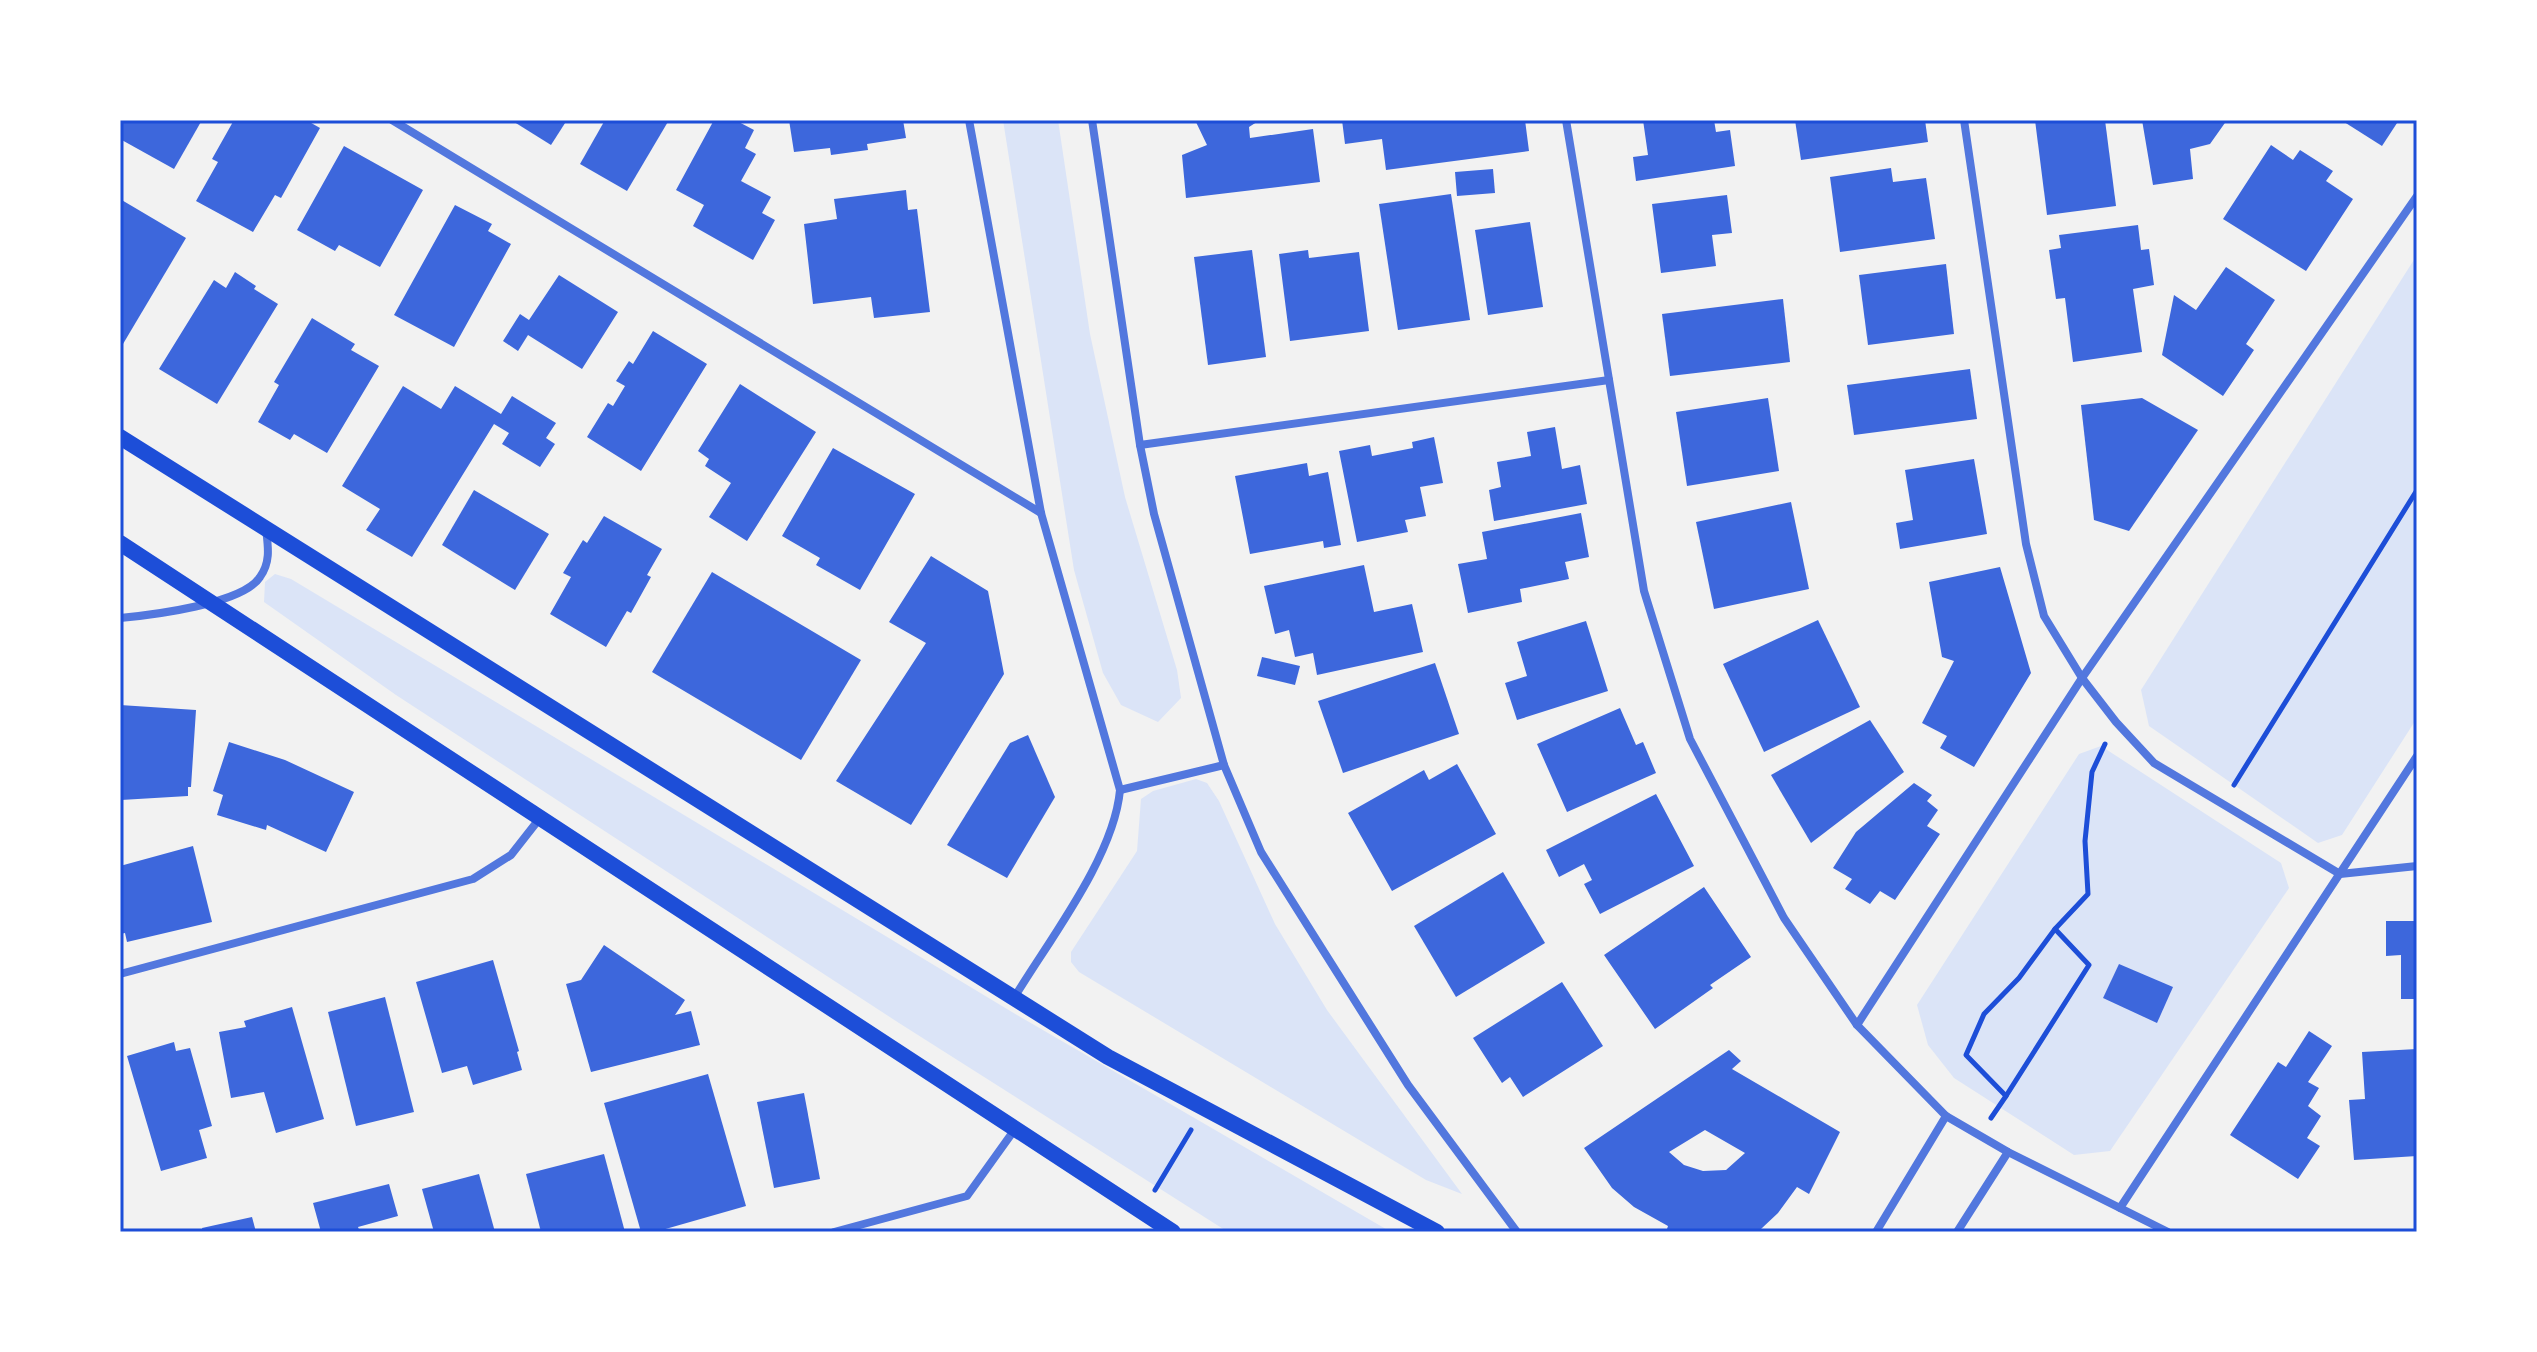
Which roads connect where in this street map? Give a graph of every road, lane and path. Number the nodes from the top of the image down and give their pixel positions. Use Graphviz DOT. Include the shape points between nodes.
graph roads {
  1 [pos="392,120"];
  2 [pos="969,120"];
  3 [pos="1092,120"];
  4 [pos="1566,120"];
  5 [pos="1964,120"];
  6 [pos="2417,196"];
  7 [pos="1609,380"];
  8 [pos="120,437"];
  9 [pos="1140,445"];
  10 [pos="2417,490"];
  11 [pos="1041,513"];
  12 [pos="266,527"];
  13 [pos="120,543"];
  14 [pos="211,603"];
  15 [pos="120,618"];
  16 [pos="2082,678"];
  17 [pos="2116,722"];
  18 [pos="2417,756"];
  19 [pos="1224,765"];
  20 [pos="1120,790"];
  21 [pos="2222,804"];
  22 [pos="540,818"];
  23 [pos="2417,866"];
  24 [pos="2340,874"];
  25 [pos="2055,929"];
  26 [pos="120,974"];
  27 [pos="1014,998"];
  28 [pos="1857,1025"];
  29 [pos="2006,1096"];
  30 [pos="1204,1108"];
  31 [pos="1946,1116"];
  32 [pos="1015,1129"];
  33 [pos="1980,1134"];
  34 [pos="2008,1152"];
  35 [pos="2120,1208"];
  36 [pos="1142,1212"];
  37 [pos="834,1232"];
  38 [pos="1173,1232"];
  39 [pos="1437,1232"];
  40 [pos="1517,1232"];
  41 [pos="1876,1232"];
  42 [pos="1957,1232"];
  43 [pos="2168,1232"];
  1 -- 11 [label="street"];
  2 -- 11 [label="street"];
  3 -- 9 [label="street"];
  4 -- 7 [label="street"];
  5 -- 16 [label="street" via="2026,544 2044,616"];
  6 -- 16 [label="street"];
  7 -- 9 [label="street"];
  7 -- 28 [label="street" via="1644,591 1690,739 1784,918"];
  8 -- 12 [label="main road"];
  9 -- 19 [label="street"];
  10 -- 21 [label="path"];
  11 -- 20 [label="street"];
  12 -- 14 [label="street" via="269,554 260,578 240,595"];
  12 -- 27 [label="main road"];
  13 -- 14 [label="main road"];
  14 -- 15 [label="street"];
  14 -- 22 [label="main road"];
  16 -- 17 [label="street"];
  16 -- 28 [label="street"];
  17 -- 21 [label="street" via="2154,763"];
  17 -- 25 [label="path" via="2092,772 2085,841 2088,894"];
  18 -- 24 [label="street"];
  19 -- 20 [label="street"];
  19 -- 40 [label="street" via="1261,852 1408,1085"];
  20 -- 27 [label="street" via="1100,858"];
  21 -- 24 [label="street"];
  22 -- 26 [label="street" via="511,855 473,879"];
  22 -- 32 [label="main road"];
  23 -- 24 [label="street"];
  24 -- 35 [label="street"];
  25 -- 29 [label="path" via="2089,965"];
  25 -- 29 [label="path" via="1984,1014 1966,1055"];
  27 -- 30 [label="main road"];
  28 -- 31 [label="street"];
  29 -- 33 [label="path"];
  30 -- 36 [label="path"];
  30 -- 39 [label="main road"];
  31 -- 33 [label="street"];
  31 -- 41 [label="street"];
  32 -- 36 [label="main road"];
  32 -- 37 [label="street" via="967,1196"];
  33 -- 34 [label="street"];
  34 -- 35 [label="street"];
  34 -- 42 [label="street"];
  35 -- 43 [label="street"];
  36 -- 38 [label="main road"];
}
